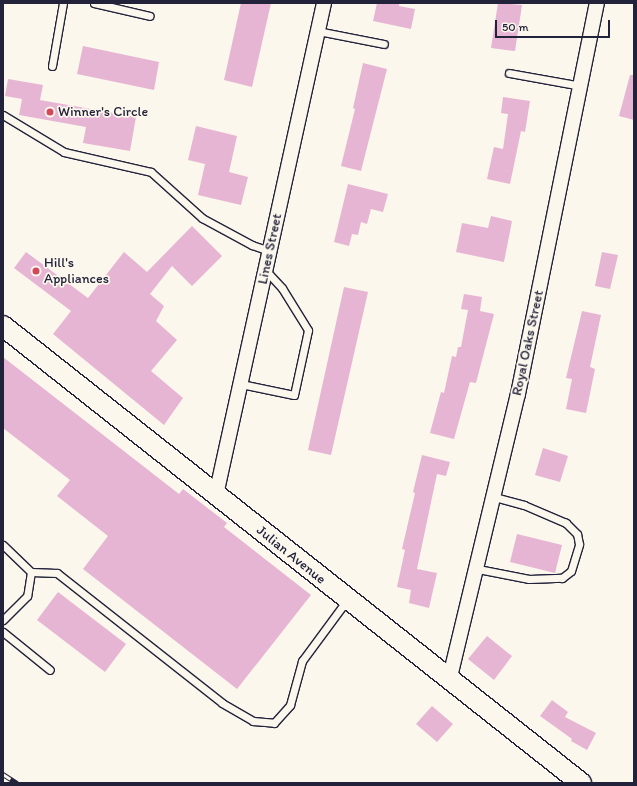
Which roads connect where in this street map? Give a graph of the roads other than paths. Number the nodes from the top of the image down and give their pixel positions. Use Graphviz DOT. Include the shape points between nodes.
graph roads {
  1 [pos="63,3"];
  2 [pos="94,3"];
  3 [pos="324,3"];
  4 [pos="597,3"];
  5 [pos="150,16"];
  6 [pos="318,31"];
  7 [pos="384,44"];
  8 [pos="52,66"];
  9 [pos="509,73"];
  10 [pos="581,86"];
  11 [pos="3,115"];
  12 [pos="270,251"];
  13 [pos="265,270"];
  14 [pos="3,326"];
  15 [pos="241,384"];
  16 [pos="216,495"];
  17 [pos="494,497"];
  18 [pos="3,545"];
  19 [pos="478,569"];
  20 [pos="31,572"];
  21 [pos="347,600"];
  22 [pos="3,620"];
  23 [pos="3,632"];
  24 [pos="50,670"];
  25 [pos="449,681"];
  26 [pos="581,783"];
  1 -- 8 [label="lane"];
  2 -- 5 [label="lane"];
  3 -- 6 [label="street, Lines Street"];
  4 -- 10 [label="street, Royal Oaks Street"];
  6 -- 7 [label="lane"];
  6 -- 12 [label="street, Lines Street"];
  9 -- 10 [label="lane"];
  10 -- 17 [label="street, Royal Oaks Street"];
  11 -- 12 [label="lane" via="64,152 151,172 202,218 252,245"];
  12 -- 13 [label="street, Lines Street"];
  13 -- 15 [label="street, Lines Street"];
  13 -- 15 [label="lane" via="282,288 308,330 294,395"];
  14 -- 16 [label="street, Julian Avenue"];
  15 -- 16 [label="street, Lines Street"];
  16 -- 21 [label="street, Julian Avenue"];
  17 -- 19 [label="street, Royal Oaks Street"];
  17 -- 19 [label="lane" via="524,505 566,523 577,534 579,544 571,571 562,578 529,579"];
  18 -- 20 [label="lane"];
  19 -- 25 [label="street, Royal Oaks Street"];
  20 -- 21 [label="lane" via="57,573 222,703 253,721 274,723 290,705 302,661"];
  20 -- 22 [label="lane" via="27,596"];
  21 -- 25 [label="street, Julian Avenue"];
  23 -- 24 [label="lane"];
  25 -- 26 [label="street, Julian Avenue"];
}
